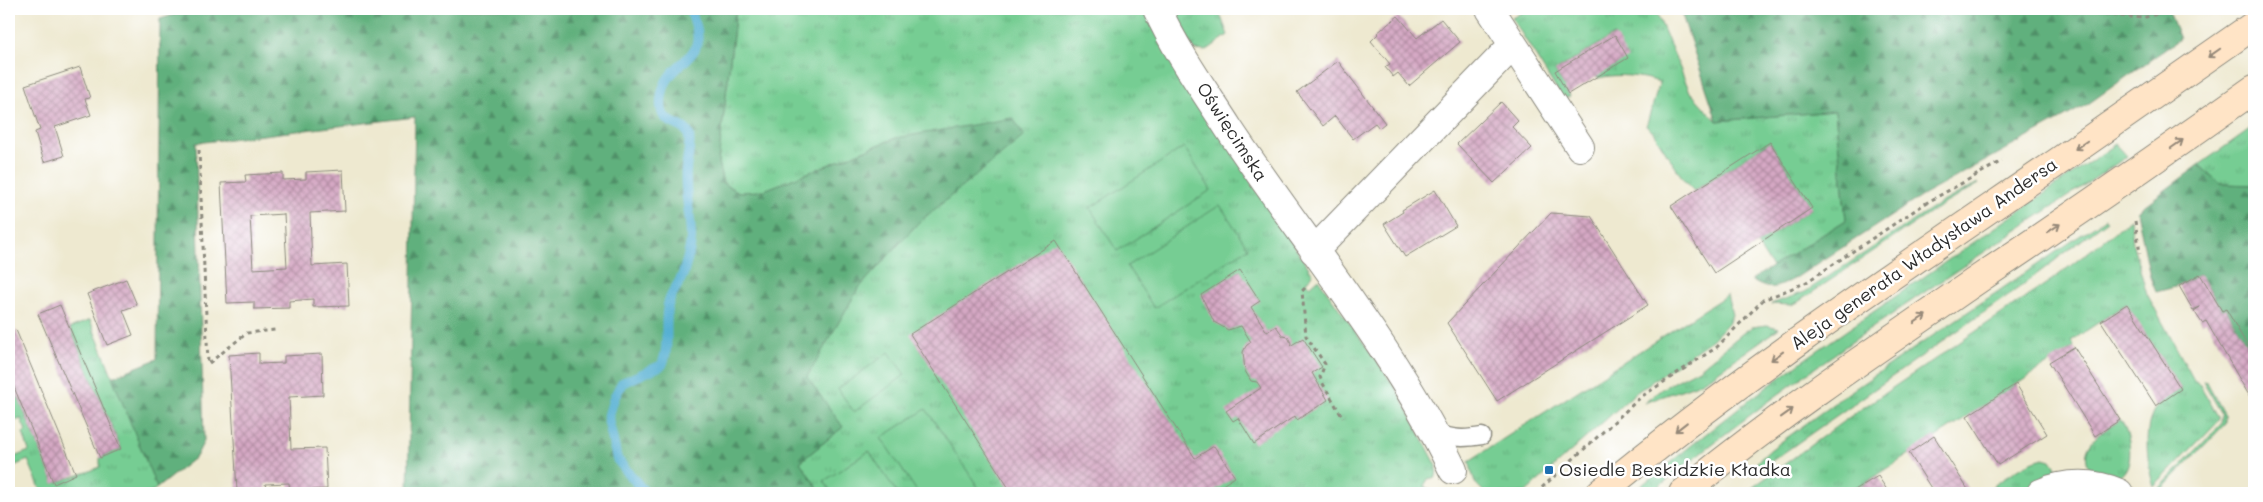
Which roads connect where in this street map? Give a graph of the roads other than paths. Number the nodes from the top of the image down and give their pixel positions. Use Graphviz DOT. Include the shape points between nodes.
graph roads {
  1 [pos="1157,9"];
  2 [pos="1490,9"];
  3 [pos="2254,25"];
  4 [pos="1513,45"];
  5 [pos="2254,89"];
  6 [pos="1580,147"];
  7 [pos="1320,259"];
  8 [pos="1435,432"];
  9 [pos="1482,436"];
  10 [pos="1452,470"];
  11 [pos="1600,493"];
  12 [pos="1682,493"];
  13 [pos="2041,493"];
  14 [pos="2119,493"];
  1 -- 7 [label="street, Oświęcimska" via="1185,61"];
  2 -- 4 [label="street"];
  3 -- 11 [label="main road, Aleja generała Władysława Andersa, one-way" via="1902,266 1720,397"];
  4 -- 6 [label="street"];
  4 -- 7 [label="street"];
  12 -- 5 [label="main road, one-way" via="1852,365 2138,172"];
  7 -- 8 [label="street, Oświęcimska"];
  8 -- 9 [label="lane" via="1449,438"];
  8 -- 10 [label="street, Oświęcimska"];
  13 -- 14 [label="street" via="2093,485"];
}
